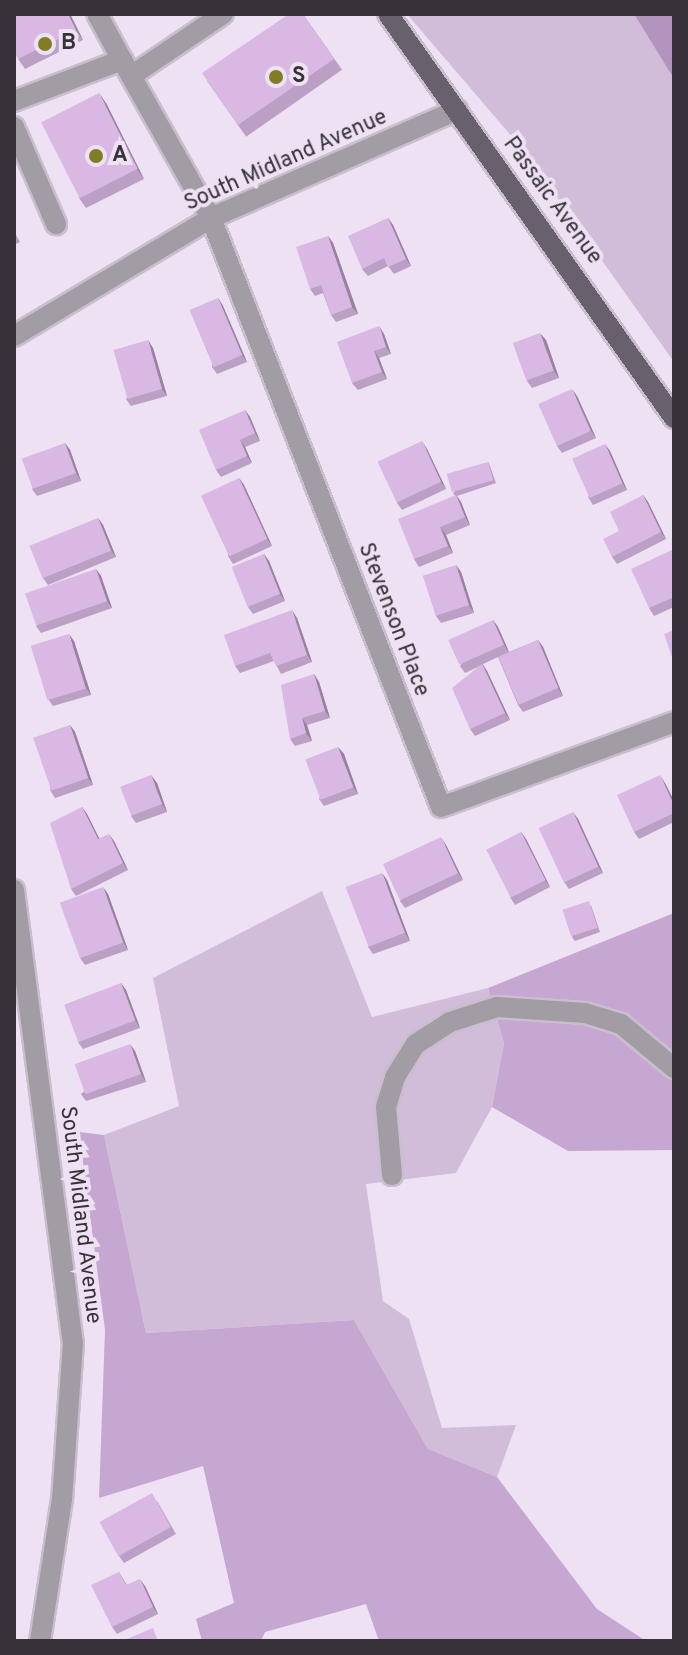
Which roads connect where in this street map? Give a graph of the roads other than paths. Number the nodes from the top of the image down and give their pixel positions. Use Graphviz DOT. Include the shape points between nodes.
graph roads {
  1 [pos="97,14"];
  2 [pos="223,14"];
  3 [pos="388,14"];
  4 [pos="127,68"];
  5 [pos="14,101"];
  6 [pos="457,110"];
  7 [pos="14,127"];
  8 [pos="211,218"];
  9 [pos="56,224"];
  10 [pos="14,336"];
  11 [pos="674,418"];
  12 [pos="674,722"];
  13 [pos="14,890"];
  14 [pos="674,1068"];
  15 [pos="392,1175"];
  16 [pos="40,1641"];
  1 -- 4 [label="street"];
  2 -- 4 [label="street"];
  3 -- 6 [label="main road, Passaic Avenue"];
  4 -- 5 [label="street"];
  4 -- 8 [label="street"];
  6 -- 8 [label="street, South Midland Avenue"];
  6 -- 11 [label="main road, Passaic Avenue"];
  7 -- 9 [label="street"];
  8 -- 10 [label="street, South Midland Avenue"];
  8 -- 12 [label="street, Stevenson Place" via="441,807"];
  13 -- 16 [label="street, South Midland Avenue" via="73,1343 62,1499"];
  14 -- 15 [label="street" via="621,1024 585,1013 497,1007 450,1022 416,1044 395,1077 386,1107"];
}
